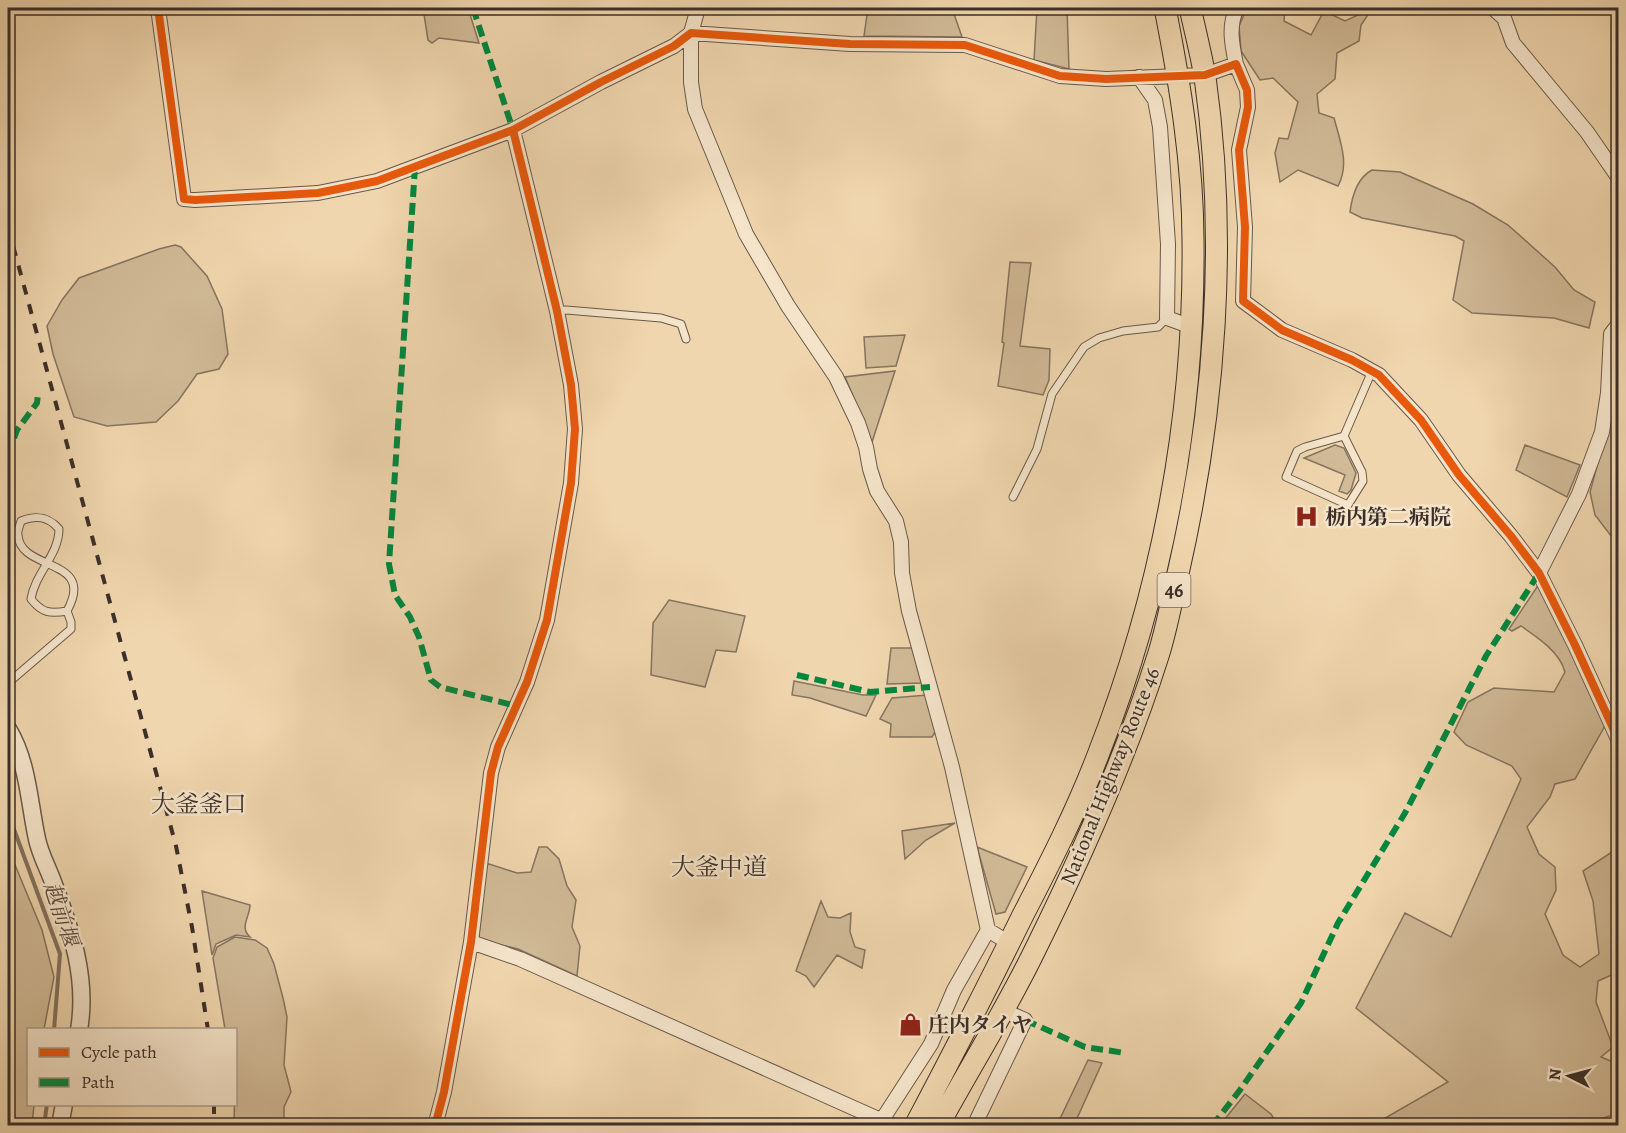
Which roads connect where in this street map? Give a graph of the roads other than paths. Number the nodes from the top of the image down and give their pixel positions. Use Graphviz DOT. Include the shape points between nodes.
graph roads {
  1 [pos="158,8"];
  2 [pos="698,8"];
  3 [pos="1164,8"];
  4 [pos="1190,8"];
  5 [pos="1237,8"];
  6 [pos="1493,8"];
  7 [pos="691,33"];
  8 [pos="1236,64"];
  9 [pos="1179,75"];
  10 [pos="1205,75"];
  11 [pos="1139,77"];
  12 [pos="513,130"];
  13 [pos="1618,177"];
  14 [pos="1229,300"];
  15 [pos="557,311"];
  16 [pos="1167,318"];
  17 [pos="1618,325"];
  18 [pos="1192,327"];
  19 [pos="686,339"];
  20 [pos="1372,371"];
  21 [pos="1344,436"];
  22 [pos="1013,497"];
  23 [pos="48,563"];
  24 [pos="1539,573"];
  25 [pos="67,611"];
  26 [pos="8,683"];
  27 [pos="8,729"];
  28 [pos="1618,740"];
  29 [pos="988,930"];
  30 [pos="471,942"];
  31 [pos="1009,943"];
  32 [pos="1002,1010"];
  33 [pos="79,1028"];
  34 [pos="64,1106"];
  35 [pos="886,1124"];
  36 [pos="60,1125"];
  37 [pos="435,1125"];
  38 [pos="915,1125"];
  39 [pos="938,1125"];
  40 [pos="974,1125"];
  1 -- 12 [label="street" via="184,199 318,193 377,181"];
  2 -- 7 [label="street"];
  3 -- 9 [label="highway, National Highway Route 46 / 46"];
  4 -- 10 [label="highway, National Highway Route 46 / 46"];
  5 -- 8 [label="street" via="1231,19"];
  6 -- 13 [label="street" via="1504,18 1514,43 1587,132"];
  7 -- 11 [label="street" via="850,44 965,45 1060,76"];
  7 -- 12 [label="street"];
  7 -- 29 [label="street" via="695,109 746,234 836,377 863,439 877,491 896,521 909,611 952,767"];
  8 -- 10 [label="street"];
  8 -- 14 [label="street" via="1247,90 1248,107 1239,150 1245,226"];
  9 -- 10 [label="street"];
  9 -- 11 [label="street"];
  9 -- 18 [label="highway, National Highway Route 46 / 46" via="1193,240"];
  10 -- 14 [label="highway, National Highway Route 46 / 46"];
  11 -- 16 [label="street" via="1155,100 1160,127 1168,244"];
  12 -- 15 [label="street"];
  14 -- 20 [label="street" via="1282,330"];
  14 -- 32 [label="highway, National Highway Route 46 / 46" via="1188,530 1159,654 1086,843"];
  15 -- 19 [label="lane" via="661,318 681,324"];
  15 -- 30 [label="street" via="575,429 570,483 547,620 491,773"];
  16 -- 18 [label="street"];
  16 -- 22 [label="lane" via="1158,327 1123,331 1084,347 1052,394 1037,449"];
  17 -- 24 [label="street" via="1611,334 1602,432 1579,494"];
  18 -- 31 [label="highway, National Highway Route 46 / 46" via="1167,526 1137,647 1064,836"];
  20 -- 21 [label="lane"];
  20 -- 24 [label="street" via="1421,420"];
  21 -- 21 [label="lane" via="1363,481 1348,505 1286,477 1297,452"];
  23 -- 23 [label="lane" via="22,547 18,535 21,521 43,518 53,521 59,529 59,540"];
  23 -- 25 [label="lane" via="67,573 74,588"];
  23 -- 25 [label="lane" via="33,586 31,599 38,608 52,613"];
  24 -- 28 [label="street"];
  25 -- 26 [label="lane" via="70,629"];
  27 -- 33 [label="street" via="30,794 37,841 74,941 82,980"];
  29 -- 31 [label="street"];
  29 -- 35 [label="street"];
  30 -- 35 [label="street" via="520,959"];
  30 -- 37 [label="street"];
  31 -- 38 [label="highway, National Highway Route 46 / 46"];
  32 -- 39 [label="highway, National Highway Route 46 / 46"];
  32 -- 40 [label="street" via="1025,1020"];
  34 -- 36 [label="street"];
}
